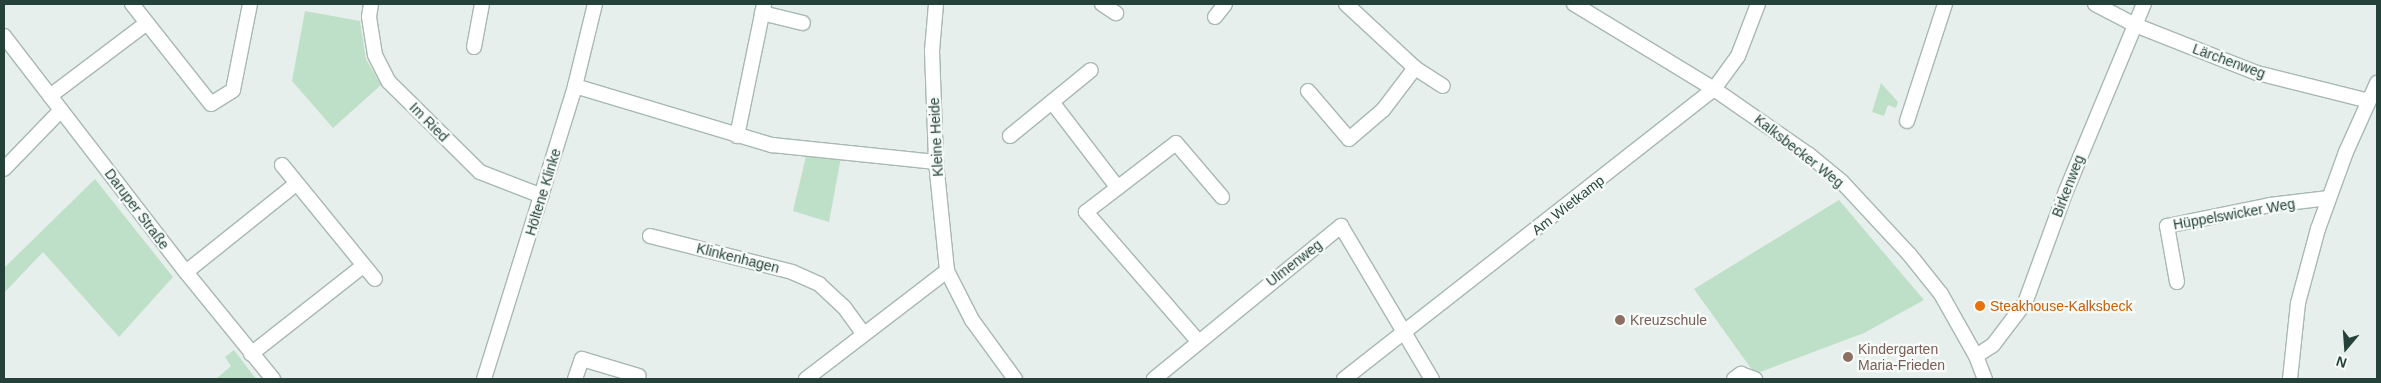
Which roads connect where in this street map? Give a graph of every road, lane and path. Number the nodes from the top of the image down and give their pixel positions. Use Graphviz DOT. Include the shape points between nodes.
graph roads {
  1 [pos="132,4"];
  2 [pos="250,4"];
  3 [pos="371,4"];
  4 [pos="482,4"];
  5 [pos="595,4"];
  6 [pos="936,4"];
  7 [pos="1102,4"];
  8 [pos="1225,4"];
  9 [pos="1346,4"];
  10 [pos="1574,4"];
  11 [pos="1758,4"];
  12 [pos="1945,4"];
  13 [pos="2095,4"];
  14 [pos="2144,4"];
  15 [pos="763,8"];
  16 [pos="1116,13"];
  17 [pos="1215,17"];
  18 [pos="803,22"];
  19 [pos="147,23"];
  20 [pos="2135,25"];
  21 [pos="4,36"];
  22 [pos="474,47"];
  23 [pos="1415,68"];
  24 [pos="1091,70"];
  25 [pos="2377,83"];
  26 [pos="575,86"];
  27 [pos="1443,86"];
  28 [pos="1714,89"];
  29 [pos="1308,91"];
  30 [pos="50,96"];
  31 [pos="2369,101"];
  32 [pos="1052,102"];
  33 [pos="61,110"];
  34 [pos="1907,121"];
  35 [pos="737,136"];
  36 [pos="1010,136"];
  37 [pos="936,162"];
  38 [pos="282,165"];
  39 [pos="4,169"];
  40 [pos="296,184"];
  41 [pos="1118,188"];
  42 [pos="542,196"];
  43 [pos="1222,197"];
  44 [pos="2329,198"];
  45 [pos="650,236"];
  46 [pos="363,266"];
  47 [pos="947,271"];
  48 [pos="186,272"];
  49 [pos="375,279"];
  50 [pos="2177,282"];
  51 [pos="1402,332"];
  52 [pos="863,333"];
  53 [pos="1198,341"];
  54 [pos="251,354"];
  55 [pos="1976,356"];
  56 [pos="639,376"];
  57 [pos="272,379"];
  58 [pos="484,379"];
  59 [pos="575,379"];
  60 [pos="806,379"];
  61 [pos="1015,379"];
  62 [pos="1154,379"];
  63 [pos="1344,379"];
  64 [pos="1432,379"];
  65 [pos="1734,379"];
  66 [pos="1755,379"];
  67 [pos="1985,379"];
  68 [pos="2290,379"];
  1 -- 19 [label="street"];
  2 -- 19 [label="street" via="233,90 212,104"];
  3 -- 42 [label="street, Im Ried" via="369,17 373,45 389,82 480,172"];
  4 -- 22 [label="street"];
  5 -- 26 [label="street, Höltene Klinke"];
  6 -- 37 [label="street, Kleine Heide" via="932,51"];
  7 -- 16 [label="street"];
  8 -- 17 [label="street"];
  9 -- 23 [label="street"];
  10 -- 28 [label="street, Kalksbecker Weg"];
  11 -- 28 [label="street, Am Wietkamp" via="1738,56"];
  12 -- 34 [label="street"];
  13 -- 20 [label="street, Lärchenweg"];
  14 -- 20 [label="street, Birkenweg"];
  15 -- 18 [label="street"];
  15 -- 35 [label="street"];
  19 -- 30 [label="street"];
  20 -- 31 [label="street, Lärchenweg" via="2257,73"];
  20 -- 55 [label="street, Birkenweg" via="2066,191 2025,302 1993,345"];
  21 -- 30 [label="street, Daruper Straße"];
  23 -- 27 [label="street"];
  23 -- 29 [label="street" via="1383,110 1349,139"];
  24 -- 32 [label="street"];
  25 -- 31 [label="street"];
  26 -- 35 [label="street"];
  26 -- 42 [label="street, Höltene Klinke"];
  28 -- 51 [label="street, Am Wietkamp"];
  28 -- 55 [label="street, Kalksbecker Weg" via="1808,154 1872,213 1941,294"];
  30 -- 33 [label="street, Daruper Straße"];
  31 -- 44 [label="street"];
  32 -- 36 [label="street"];
  32 -- 41 [label="street"];
  33 -- 39 [label="street"];
  33 -- 48 [label="street, Daruper Straße"];
  35 -- 37 [label="street" via="807,149"];
  37 -- 47 [label="street, Kleine Heide"];
  38 -- 40 [label="street"];
  40 -- 46 [label="street"];
  40 -- 48 [label="street"];
  41 -- 43 [label="street" via="1176,142"];
  41 -- 53 [label="street" via="1086,212"];
  42 -- 58 [label="street, Höltene Klinke"];
  44 -- 50 [label="street, Hüppelswicker Weg" via="2270,205 2167,226"];
  44 -- 68 [label="street" via="2298,303"];
  45 -- 52 [label="street, Klinkenhagen" via="716,254 731,254 819,284 844,306"];
  46 -- 49 [label="street"];
  46 -- 54 [label="street"];
  47 -- 52 [label="street"];
  47 -- 61 [label="street" via="972,320"];
  48 -- 54 [label="street, Daruper Straße"];
  51 -- 53 [label="street, Ulmenweg" via="1341,226"];
  51 -- 63 [label="street, Am Wietkamp"];
  51 -- 64 [label="street"];
  52 -- 60 [label="street"];
  53 -- 62 [label="street, Ulmenweg"];
  54 -- 57 [label="street, Daruper Straße"];
  55 -- 67 [label="street, Kalksbecker Weg"];
  56 -- 59 [label="street" via="582,359"];
  65 -- 66 [label="street" via="1741,374"];
}
